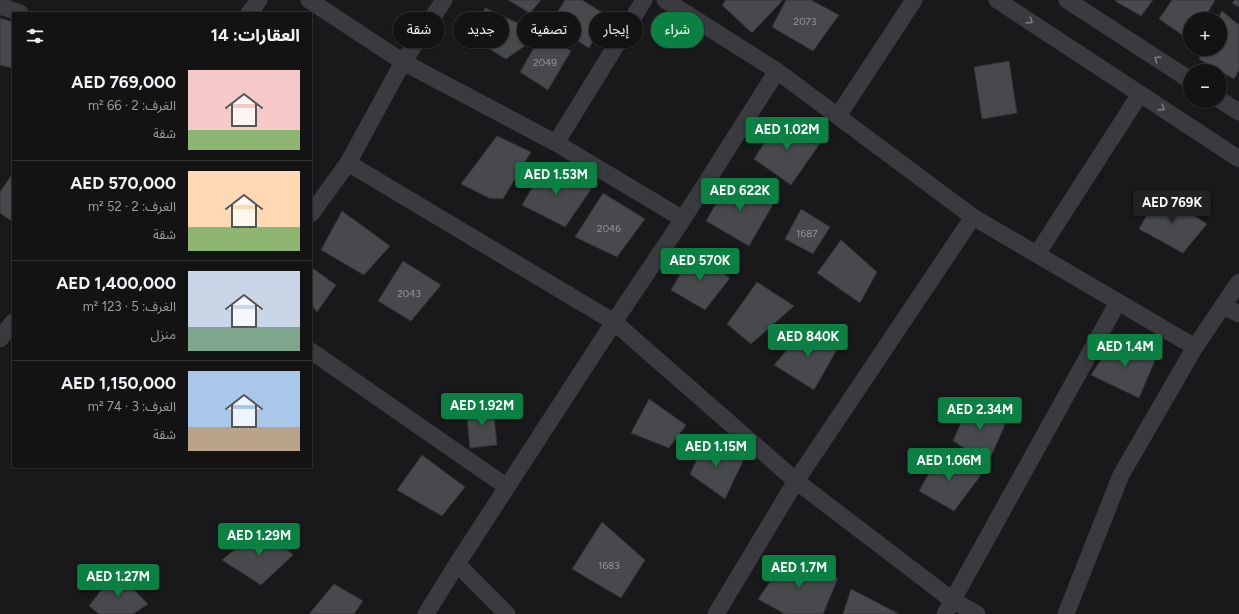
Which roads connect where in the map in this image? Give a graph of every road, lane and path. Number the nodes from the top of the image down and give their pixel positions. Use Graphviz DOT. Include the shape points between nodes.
graph roads {
  1 [pos="259,0"];
  2 [pos="309,0"];
  3 [pos="444,0"];
  4 [pos="644,0"];
  5 [pos="665,0"];
  6 [pos="914,0"];
  7 [pos="997,0"];
  8 [pos="1067,0"];
  9 [pos="0,6"];
  10 [pos="17,12"];
  11 [pos="251,12"];
  12 [pos="403,62"];
  13 [pos="776,71"];
  14 [pos="1183,75"];
  15 [pos="1140,94"];
  16 [pos="1227,104"];
  17 [pos="1239,112"];
  18 [pos="838,116"];
  19 [pos="556,143"];
  20 [pos="1239,159"];
  21 [pos="348,163"];
  22 [pos="312,213"];
  23 [pos="973,217"];
  24 [pos="683,219"];
  25 [pos="1037,254"];
  26 [pos="1239,282"];
  27 [pos="1118,302"];
  28 [pos="1223,306"];
  29 [pos="1239,314"];
  30 [pos="614,322"];
  31 [pos="12,323"];
  32 [pos="0,339"];
  33 [pos="1195,347"];
  34 [pos="312,352"];
  35 [pos="796,481"];
  36 [pos="507,487"];
  37 [pos="457,564"];
  38 [pos="948,607"];
  39 [pos="426,614"];
  40 [pos="508,614"];
  41 [pos="716,614"];
  42 [pos="977,614"];
  43 [pos="1066,614"];
  1 -- 11 [label="street"];
  2 -- 12 [label="street"];
  3 -- 12 [label="street"];
  4 -- 19 [label="street"];
  5 -- 13 [label="street"];
  6 -- 18 [label="street"];
  7 -- 15 [label="street, one-way"];
  14 -- 8 [label="street, one-way"];
  9 -- 10 [label="street"];
  12 -- 19 [label="street"];
  12 -- 21 [label="street"];
  13 -- 18 [label="street"];
  13 -- 24 [label="street"];
  15 -- 20 [label="street, one-way"];
  15 -- 25 [label="street"];
  16 -- 17 [label="street"];
  18 -- 23 [label="street"];
  19 -- 24 [label="street"];
  21 -- 22 [label="street"];
  21 -- 30 [label="street"];
  23 -- 25 [label="street"];
  23 -- 35 [label="street"];
  24 -- 30 [label="street"];
  25 -- 27 [label="street"];
  26 -- 28 [label="street"];
  27 -- 33 [label="street"];
  27 -- 38 [label="street"];
  28 -- 29 [label="street"];
  28 -- 33 [label="street"];
  30 -- 35 [label="street"];
  30 -- 36 [label="street"];
  31 -- 32 [label="street"];
  33 -- 43 [label="street" via="1121,476"];
  34 -- 36 [label="street"];
  35 -- 38 [label="street"];
  35 -- 41 [label="street"];
  36 -- 37 [label="street"];
  37 -- 39 [label="street"];
  37 -- 40 [label="street"];
  38 -- 42 [label="street"];
}
